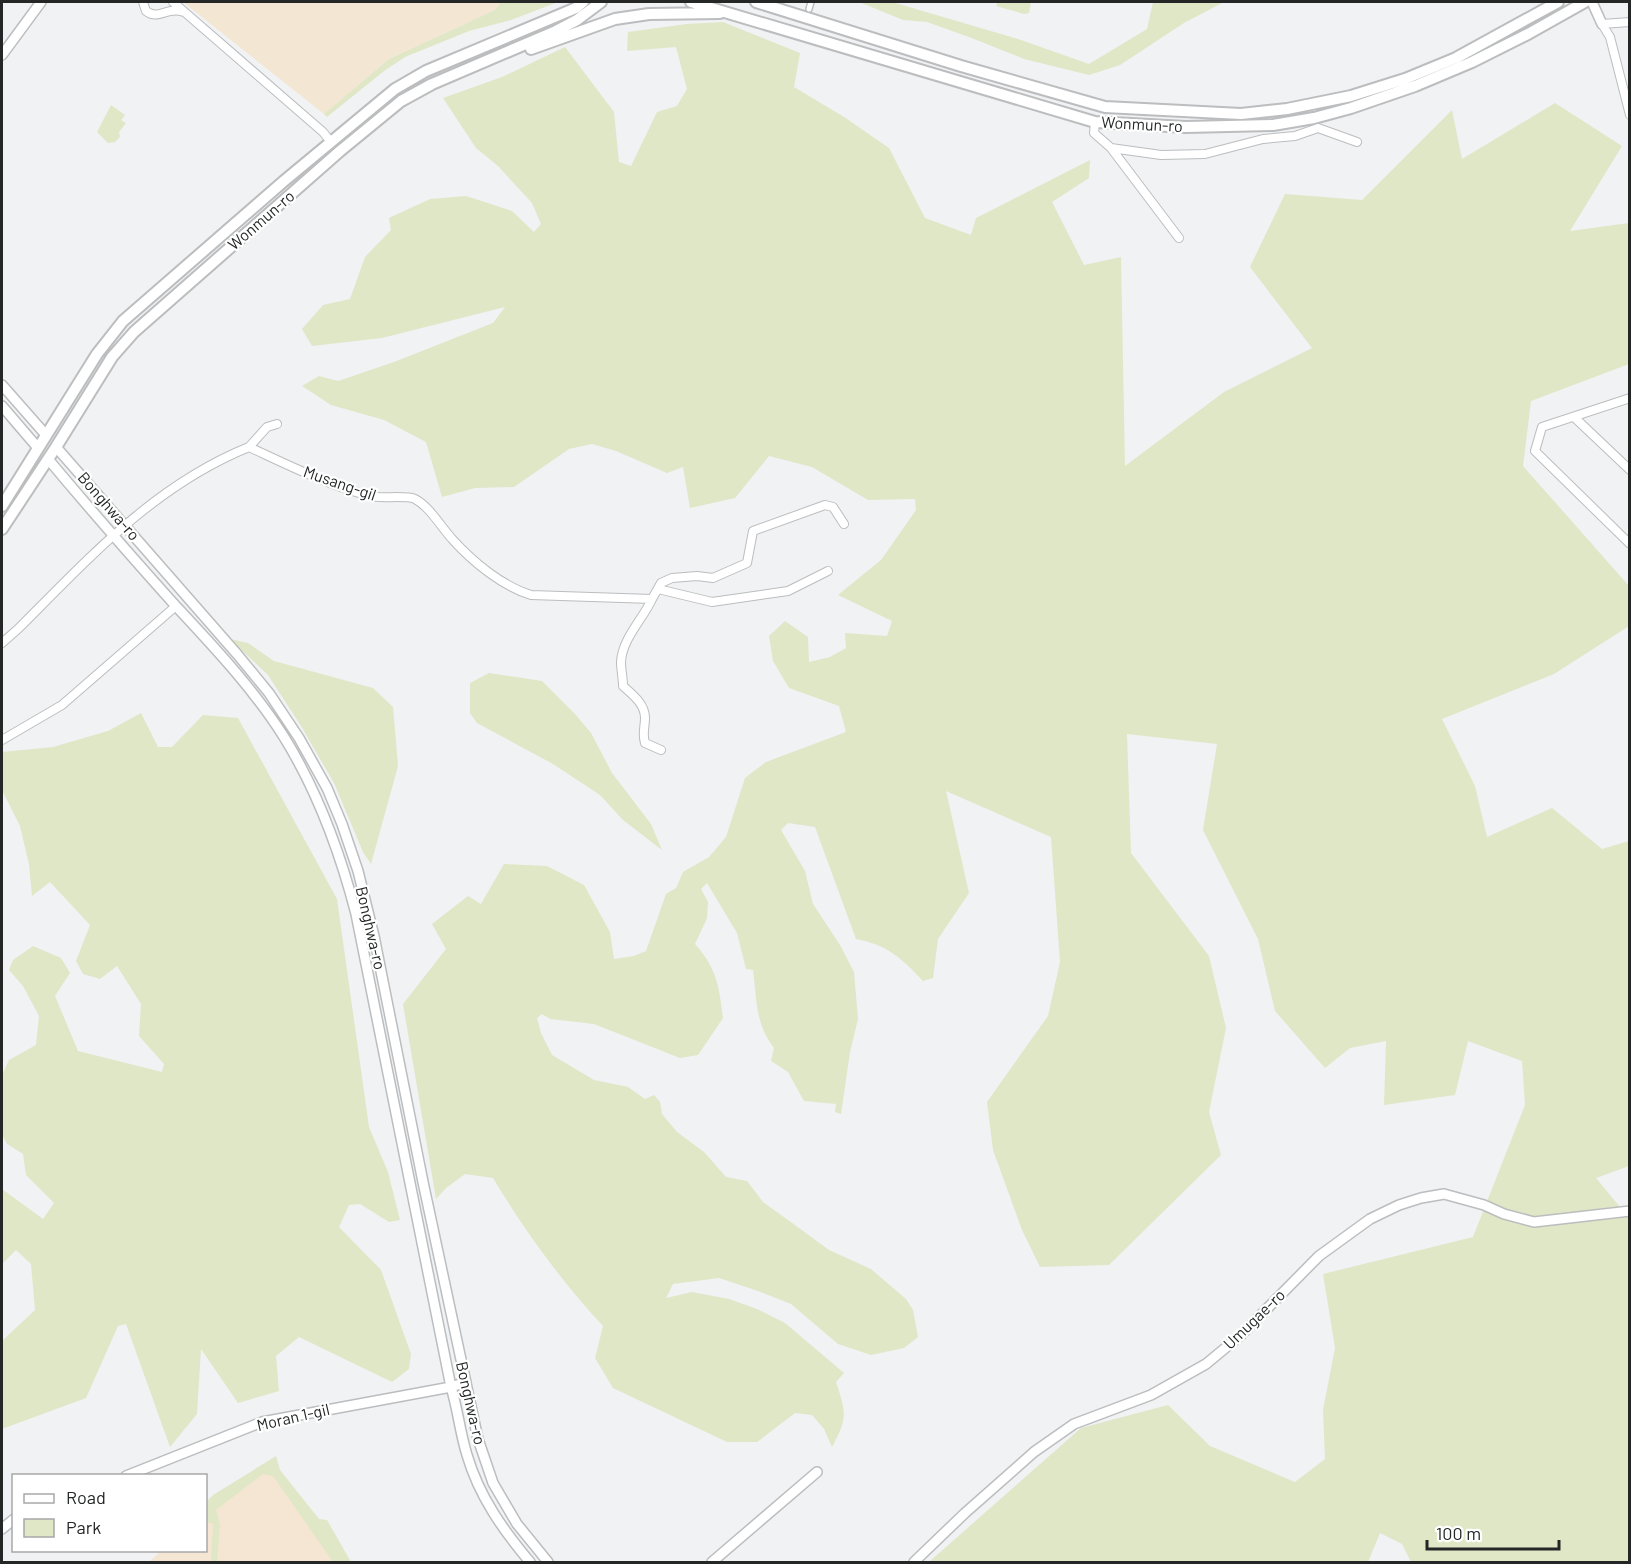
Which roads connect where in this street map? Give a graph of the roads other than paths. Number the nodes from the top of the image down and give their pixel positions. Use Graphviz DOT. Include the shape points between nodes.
graph roads {
  1 [pos="40,2"];
  2 [pos="143,2"];
  3 [pos="170,2"];
  4 [pos="574,2"];
  5 [pos="583,2"];
  6 [pos="601,2"];
  7 [pos="691,2"];
  8 [pos="756,2"];
  9 [pos="811,2"];
  10 [pos="1558,2"];
  11 [pos="1585,2"];
  12 [pos="1592,2"];
  13 [pos="809,9"];
  14 [pos="165,12"];
  15 [pos="732,13"];
  16 [pos="190,16"];
  17 [pos="552,18"];
  18 [pos="1629,22"];
  19 [pos="1602,24"];
  20 [pos="2,55"];
  21 [pos="432,84"];
  22 [pos="1629,115"];
  23 [pos="1095,122"];
  24 [pos="1316,123"];
  25 [pos="331,142"];
  26 [pos="1357,142"];
  27 [pos="1111,148"];
  28 [pos="340,151"];
  29 [pos="1179,238"];
  30 [pos="2,385"];
  31 [pos="1629,398"];
  32 [pos="2,406"];
  33 [pos="1574,417"];
  34 [pos="277,424"];
  35 [pos="46,435"];
  36 [pos="56,447"];
  37 [pos="249,447"];
  38 [pos="38,448"];
  39 [pos="48,459"];
  40 [pos="1629,470"];
  41 [pos="2,506"];
  42 [pos="125,524"];
  43 [pos="844,524"];
  44 [pos="2,529"];
  45 [pos="112,535"];
  46 [pos="1629,544"];
  47 [pos="828,572"];
  48 [pos="657,589"];
  49 [pos="652,598"];
  50 [pos="176,606"];
  51 [pos="2,643"];
  52 [pos="2,741"];
  53 [pos="660,750"];
  54 [pos="1629,1210"];
  55 [pos="466,1382"];
  56 [pos="451,1387"];
  57 [pos="818,1472"];
  58 [pos="131,1474"];
  59 [pos="530,1563"];
  60 [pos="548,1563"];
  61 [pos="712,1563"];
  62 [pos="914,1563"];
  1 -- 20 [label="street"];
  2 -- 14 [label="street" via="152,15"];
  3 -- 14 [label="street"];
  3 -- 16 [label="street"];
  4 -- 17 [label="main road"];
  5 -- 17 [label="main road, Wonmun-ro"];
  6 -- 21 [label="main road, Wonmun-ro" via="556,31"];
  7 -- 15 [label="main road, Wonmun-ro"];
  8 -- 10 [label="main road, Wonmun-ro" via="1105,107 1241,114 1351,96 1405,79 1456,58"];
  9 -- 13 [label="street"];
  11 -- 24 [label="main road, Wonmun-ro" via="1472,62"];
  12 -- 19 [label="street"];
  14 -- 16 [label="street" via="177,10"];
  15 -- 21 [label="main road" via="649,14 615,19"];
  15 -- 23 [label="main road, Wonmun-ro"];
  16 -- 25 [label="street"];
  17 -- 25 [label="main road, Wonmun-ro" via="426,71 395,89"];
  18 -- 19 [label="street"];
  19 -- 22 [label="street" via="1610,37"];
  21 -- 28 [label="main road, Wonmun-ro" via="401,101"];
  23 -- 24 [label="main road, Wonmun-ro" via="1176,126"];
  23 -- 27 [label="street" via="1094,133"];
  24 -- 26 [label="street"];
  24 -- 27 [label="street" via="1296,136 1205,154 1161,155"];
  25 -- 28 [label="main road"];
  25 -- 35 [label="main road, Wonmun-ro" via="123,321 97,354"];
  27 -- 29 [label="street"];
  28 -- 36 [label="main road, Wonmun-ro" via="122,344"];
  30 -- 35 [label="street, Bonghwa-ro"];
  31 -- 33 [label="street"];
  32 -- 38 [label="street"];
  33 -- 40 [label="street"];
  33 -- 46 [label="street" via="1542,427 1535,451"];
  34 -- 37 [label="street" via="267,427"];
  35 -- 36 [label="main road, Bonghwa-ro"];
  35 -- 38 [label="main road, Wonmun-ro"];
  36 -- 39 [label="main road, Wonmun-ro"];
  36 -- 42 [label="street, Bonghwa-ro"];
  37 -- 42 [label="street" via="220,459"];
  37 -- 49 [label="street, Musang-gil" via="371,497 413,498 455,543 513,589 531,595"];
  38 -- 39 [label="main road"];
  38 -- 41 [label="main road, Wonmun-ro"];
  39 -- 44 [label="main road, Wonmun-ro"];
  39 -- 45 [label="street, Bonghwa-ro"];
  42 -- 45 [label="street"];
  42 -- 55 [label="street, Bonghwa-ro" via="269,693 299,738 342,824 374,936"];
  43 -- 48 [label="street" via="833,507 825,505 753,531 747,564 713,578 672,578"];
  45 -- 50 [label="street, Bonghwa-ro"];
  45 -- 51 [label="street"];
  47 -- 48 [label="street" via="788,591 712,602"];
  48 -- 49 [label="street"];
  49 -- 53 [label="street" via="621,661 623,686 639,700 644,711 645,743"];
  50 -- 52 [label="street" via="62,705"];
  50 -- 56 [label="street, Bonghwa-ro" via="228,662 284,737 330,828 345,872 372,989"];
  54 -- 62 [label="street, Umugae-ro" via="1534,1222 1444,1194 1399,1205 1319,1256 1241,1335 1206,1364 1151,1395 1074,1424 1034,1452"];
  55 -- 56 [label="street, Moran 1-gil"];
  55 -- 60 [label="street, Bonghwa-ro" via="478,1439 493,1483 517,1524"];
  56 -- 58 [label="street, Moran 1-gil" via="262,1422"];
  56 -- 59 [label="street, Bonghwa-ro" via="467,1455 483,1497"];
  57 -- 61 [label="street"];
}
